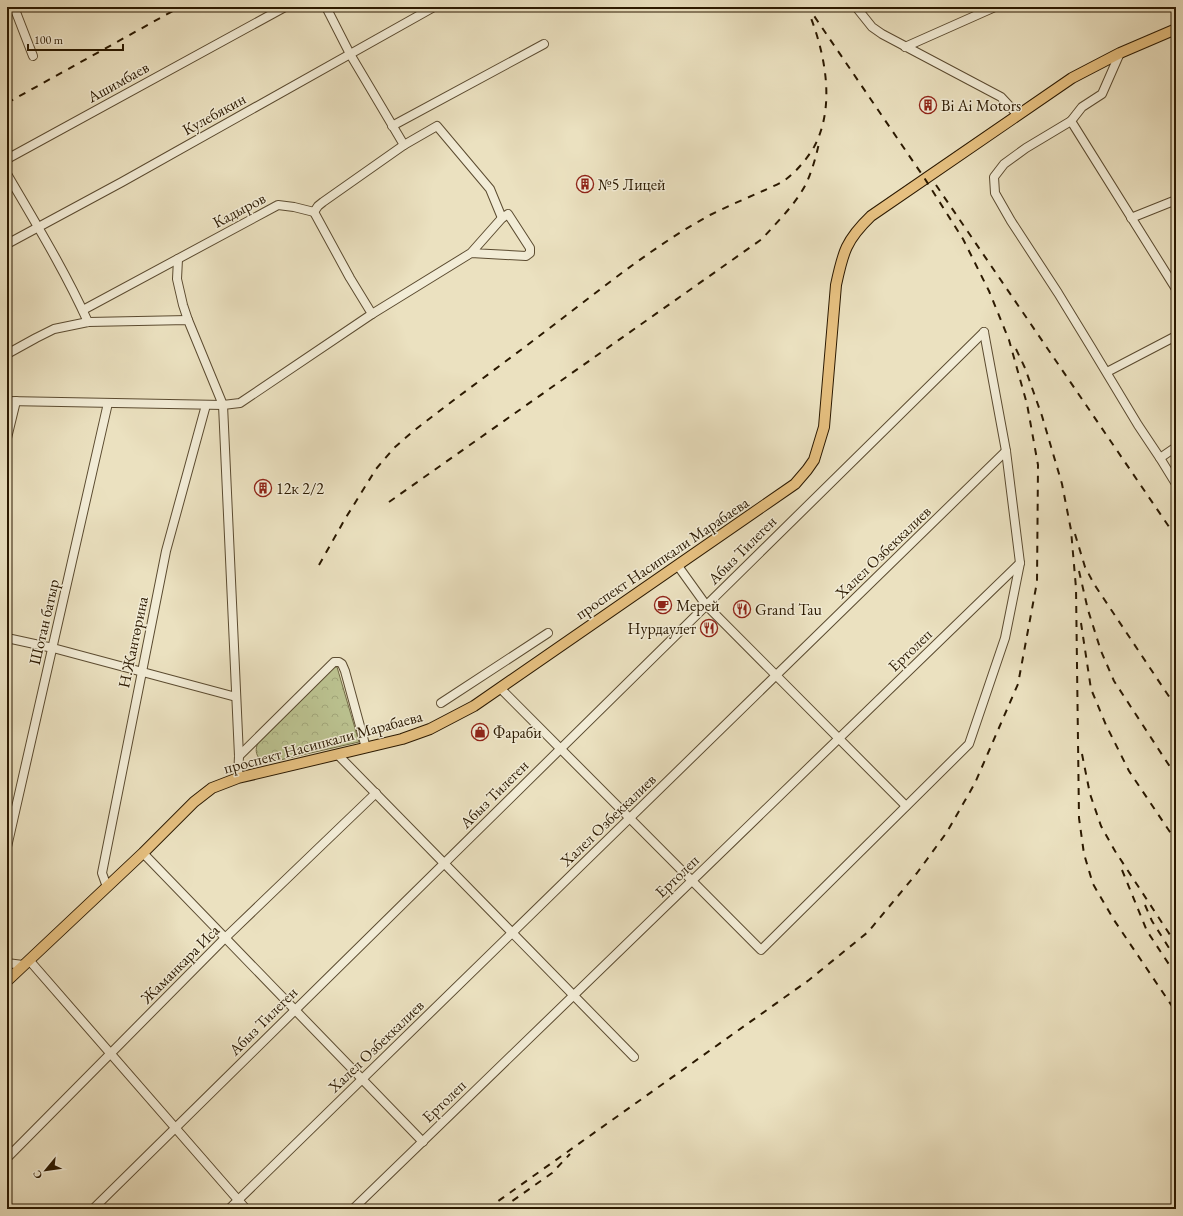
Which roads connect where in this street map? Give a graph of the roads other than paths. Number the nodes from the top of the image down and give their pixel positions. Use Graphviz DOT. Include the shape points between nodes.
graph roads {
  1 [pos="14,7"];
  2 [pos="284,7"];
  3 [pos="326,7"];
  4 [pos="434,7"];
  5 [pos="856,7"];
  6 [pos="995,7"];
  7 [pos="1176,29"];
  8 [pos="544,44"];
  9 [pos="905,46"];
  10 [pos="1120,53"];
  11 [pos="350,54"];
  12 [pos="33,56"];
  13 [pos="1018,114"];
  14 [pos="1071,121"];
  15 [pos="392,126"];
  16 [pos="404,145"];
  17 [pos="7,159"];
  18 [pos="7,174"];
  19 [pos="1176,200"];
  20 [pos="314,212"];
  21 [pos="502,218"];
  22 [pos="1131,218"];
  23 [pos="38,227"];
  24 [pos="7,244"];
  25 [pos="471,253"];
  26 [pos="178,259"];
  27 [pos="1176,289"];
  28 [pos="83,310"];
  29 [pos="372,314"];
  30 [pos="188,320"];
  31 [pos="88,322"];
  32 [pos="1176,336"];
  33 [pos="7,354"];
  34 [pos="1107,372"];
  35 [pos="7,401"];
  36 [pos="16,401"];
  37 [pos="108,403"];
  38 [pos="206,405"];
  39 [pos="223,405"];
  40 [pos="7,438"];
  41 [pos="1176,447"];
  42 [pos="1006,452"];
  43 [pos="1160,458"];
  44 [pos="1176,484"];
  45 [pos="1020,563"];
  46 [pos="678,566"];
  47 [pos="706,605"];
  48 [pos="548,633"];
  49 [pos="7,638"];
  50 [pos="52,648"];
  51 [pos="141,672"];
  52 [pos="776,676"];
  53 [pos="500,688"];
  54 [pos="236,697"];
  55 [pos="441,703"];
  56 [pos="839,739"];
  57 [pos="366,748"];
  58 [pos="560,748"];
  59 [pos="338,755"];
  60 [pos="239,756"];
  61 [pos="238,778"];
  62 [pos="376,794"];
  63 [pos="906,806"];
  64 [pos="630,819"];
  65 [pos="7,847"];
  66 [pos="143,853"];
  67 [pos="444,863"];
  68 [pos="692,881"];
  69 [pos="106,887"];
  70 [pos="512,933"];
  71 [pos="226,938"];
  72 [pos="26,962"];
  73 [pos="7,963"];
  74 [pos="7,981"];
  75 [pos="573,996"];
  76 [pos="295,1010"];
  77 [pos="111,1054"];
  78 [pos="634,1057"];
  79 [pos="362,1079"];
  80 [pos="175,1128"];
  81 [pos="423,1142"];
  82 [pos="7,1158"];
  83 [pos="238,1200"];
  84 [pos="93,1209"];
  85 [pos="229,1209"];
  86 [pos="246,1209"];
  87 [pos="353,1209"];
  1 -- 12 [label="street"];
  2 -- 17 [label="street, Ашимбаев"];
  3 -- 11 [label="street"];
  4 -- 11 [label="street, Кулебякин"];
  5 -- 9 [label="street" via="872,27"];
  6 -- 9 [label="street"];
  7 -- 10 [label="main road, проспект Насипкали Марабаева"];
  8 -- 15 [label="street"];
  9 -- 13 [label="street" via="1001,97"];
  10 -- 13 [label="main road, проспект Насипкали Марабаева" via="1072,78"];
  10 -- 14 [label="street" via="1102,94 1082,107"];
  11 -- 15 [label="street"];
  11 -- 23 [label="street, Кулебякин"];
  13 -- 46 [label="main road, проспект Насипкали Марабаева" via="871,216 857,230 841,262 836,285 824,428 814,460 795,484"];
  14 -- 22 [label="street"];
  14 -- 34 [label="street" via="1004,164 994,177 995,193"];
  15 -- 16 [label="street"];
  16 -- 20 [label="street" via="323,202"];
  16 -- 21 [label="street" via="437,126 490,189"];
  18 -- 23 [label="street"];
  19 -- 22 [label="street"];
  20 -- 26 [label="street, Кадыров" via="278,205"];
  20 -- 29 [label="street"];
  21 -- 25 [label="street"];
  21 -- 25 [label="street" via="508,214 530,248 530,253 526,256"];
  22 -- 27 [label="street"];
  23 -- 24 [label="street, Кулебякин"];
  23 -- 28 [label="street"];
  25 -- 29 [label="street"];
  26 -- 28 [label="street, Кадыров"];
  26 -- 30 [label="street" via="177,279"];
  28 -- 31 [label="street"];
  29 -- 39 [label="street" via="240,403"];
  30 -- 31 [label="street"];
  30 -- 39 [label="street"];
  31 -- 33 [label="street" via="54,329"];
  32 -- 34 [label="street"];
  34 -- 43 [label="street"];
  35 -- 36 [label="street"];
  36 -- 37 [label="street"];
  36 -- 40 [label="street"];
  37 -- 38 [label="street"];
  37 -- 50 [label="street, Шотан батыр"];
  38 -- 39 [label="street"];
  38 -- 51 [label="street, Н.Жантөрина" via="166,551"];
  39 -- 54 [label="street"];
  41 -- 43 [label="street"];
  42 -- 45 [label="street"];
  42 -- 47 [label="street, Абыз Тилеген" via="984,332"];
  42 -- 52 [label="street, Халел Озбеккалиев"];
  43 -- 44 [label="street"];
  45 -- 56 [label="street, Ертолеп"];
  45 -- 63 [label="street" via="1005,638 968,744"];
  46 -- 47 [label="street"];
  46 -- 53 [label="main road, проспект Насипкали Марабаева"];
  47 -- 52 [label="street"];
  47 -- 58 [label="street, Абыз Тилеген"];
  48 -- 55 [label="street"];
  49 -- 50 [label="street"];
  50 -- 51 [label="street"];
  50 -- 65 [label="street, Шотан батыр"];
  51 -- 54 [label="street"];
  51 -- 69 [label="street, Н.Жантөрина" via="102,873"];
  52 -- 56 [label="street"];
  52 -- 64 [label="street, Халел Озбеккалиев"];
  53 -- 57 [label="main road, проспект Насипкали Марабаева" via="474,706 430,730"];
  53 -- 58 [label="street"];
  54 -- 60 [label="street"];
  56 -- 63 [label="street"];
  56 -- 68 [label="street, Ертолеп"];
  57 -- 59 [label="main road, проспект Насипкали Марабаева"];
  57 -- 60 [label="street" via="345,671 342,664 334,662"];
  58 -- 64 [label="street"];
  58 -- 67 [label="street, Абыз Тилеген"];
  59 -- 61 [label="main road, проспект Насипкали Марабаева"];
  59 -- 62 [label="street"];
  60 -- 61 [label="street"];
  61 -- 66 [label="main road, проспект Насипкали Марабаева" via="223,782 203,794"];
  62 -- 67 [label="street"];
  62 -- 71 [label="street, Жаманкара Иса"];
  63 -- 68 [label="street" via="760,950"];
  64 -- 68 [label="street"];
  64 -- 70 [label="street, Халел Озбеккалиев"];
  66 -- 69 [label="main road, проспект Насипкали Марабаева"];
  66 -- 71 [label="street"];
  67 -- 70 [label="street"];
  67 -- 76 [label="street, Абыз Тилеген"];
  68 -- 75 [label="street, Ертолеп"];
  69 -- 72 [label="main road, проспект Насипкали Марабаева"];
  70 -- 75 [label="street" via="551,970"];
  70 -- 79 [label="street, Халел Озбеккалиев"];
  71 -- 76 [label="street"];
  71 -- 77 [label="street, Жаманкара Иса"];
  72 -- 73 [label="street"];
  72 -- 74 [label="main road, проспект Насипкали Марабаева"];
  72 -- 77 [label="street"];
  75 -- 78 [label="street"];
  75 -- 81 [label="street, Ертолеп"];
  76 -- 79 [label="street"];
  76 -- 80 [label="street, Абыз Тилеген"];
  77 -- 80 [label="street"];
  77 -- 82 [label="street, Жаманкара Иса"];
  79 -- 81 [label="street"];
  79 -- 83 [label="street, Халел Озбеккалиев"];
  80 -- 83 [label="street"];
  80 -- 84 [label="street, Абыз Тилеген"];
  81 -- 87 [label="street, Ертолеп"];
  83 -- 85 [label="street, Халел Озбеккалиев"];
  83 -- 86 [label="street"];
}
